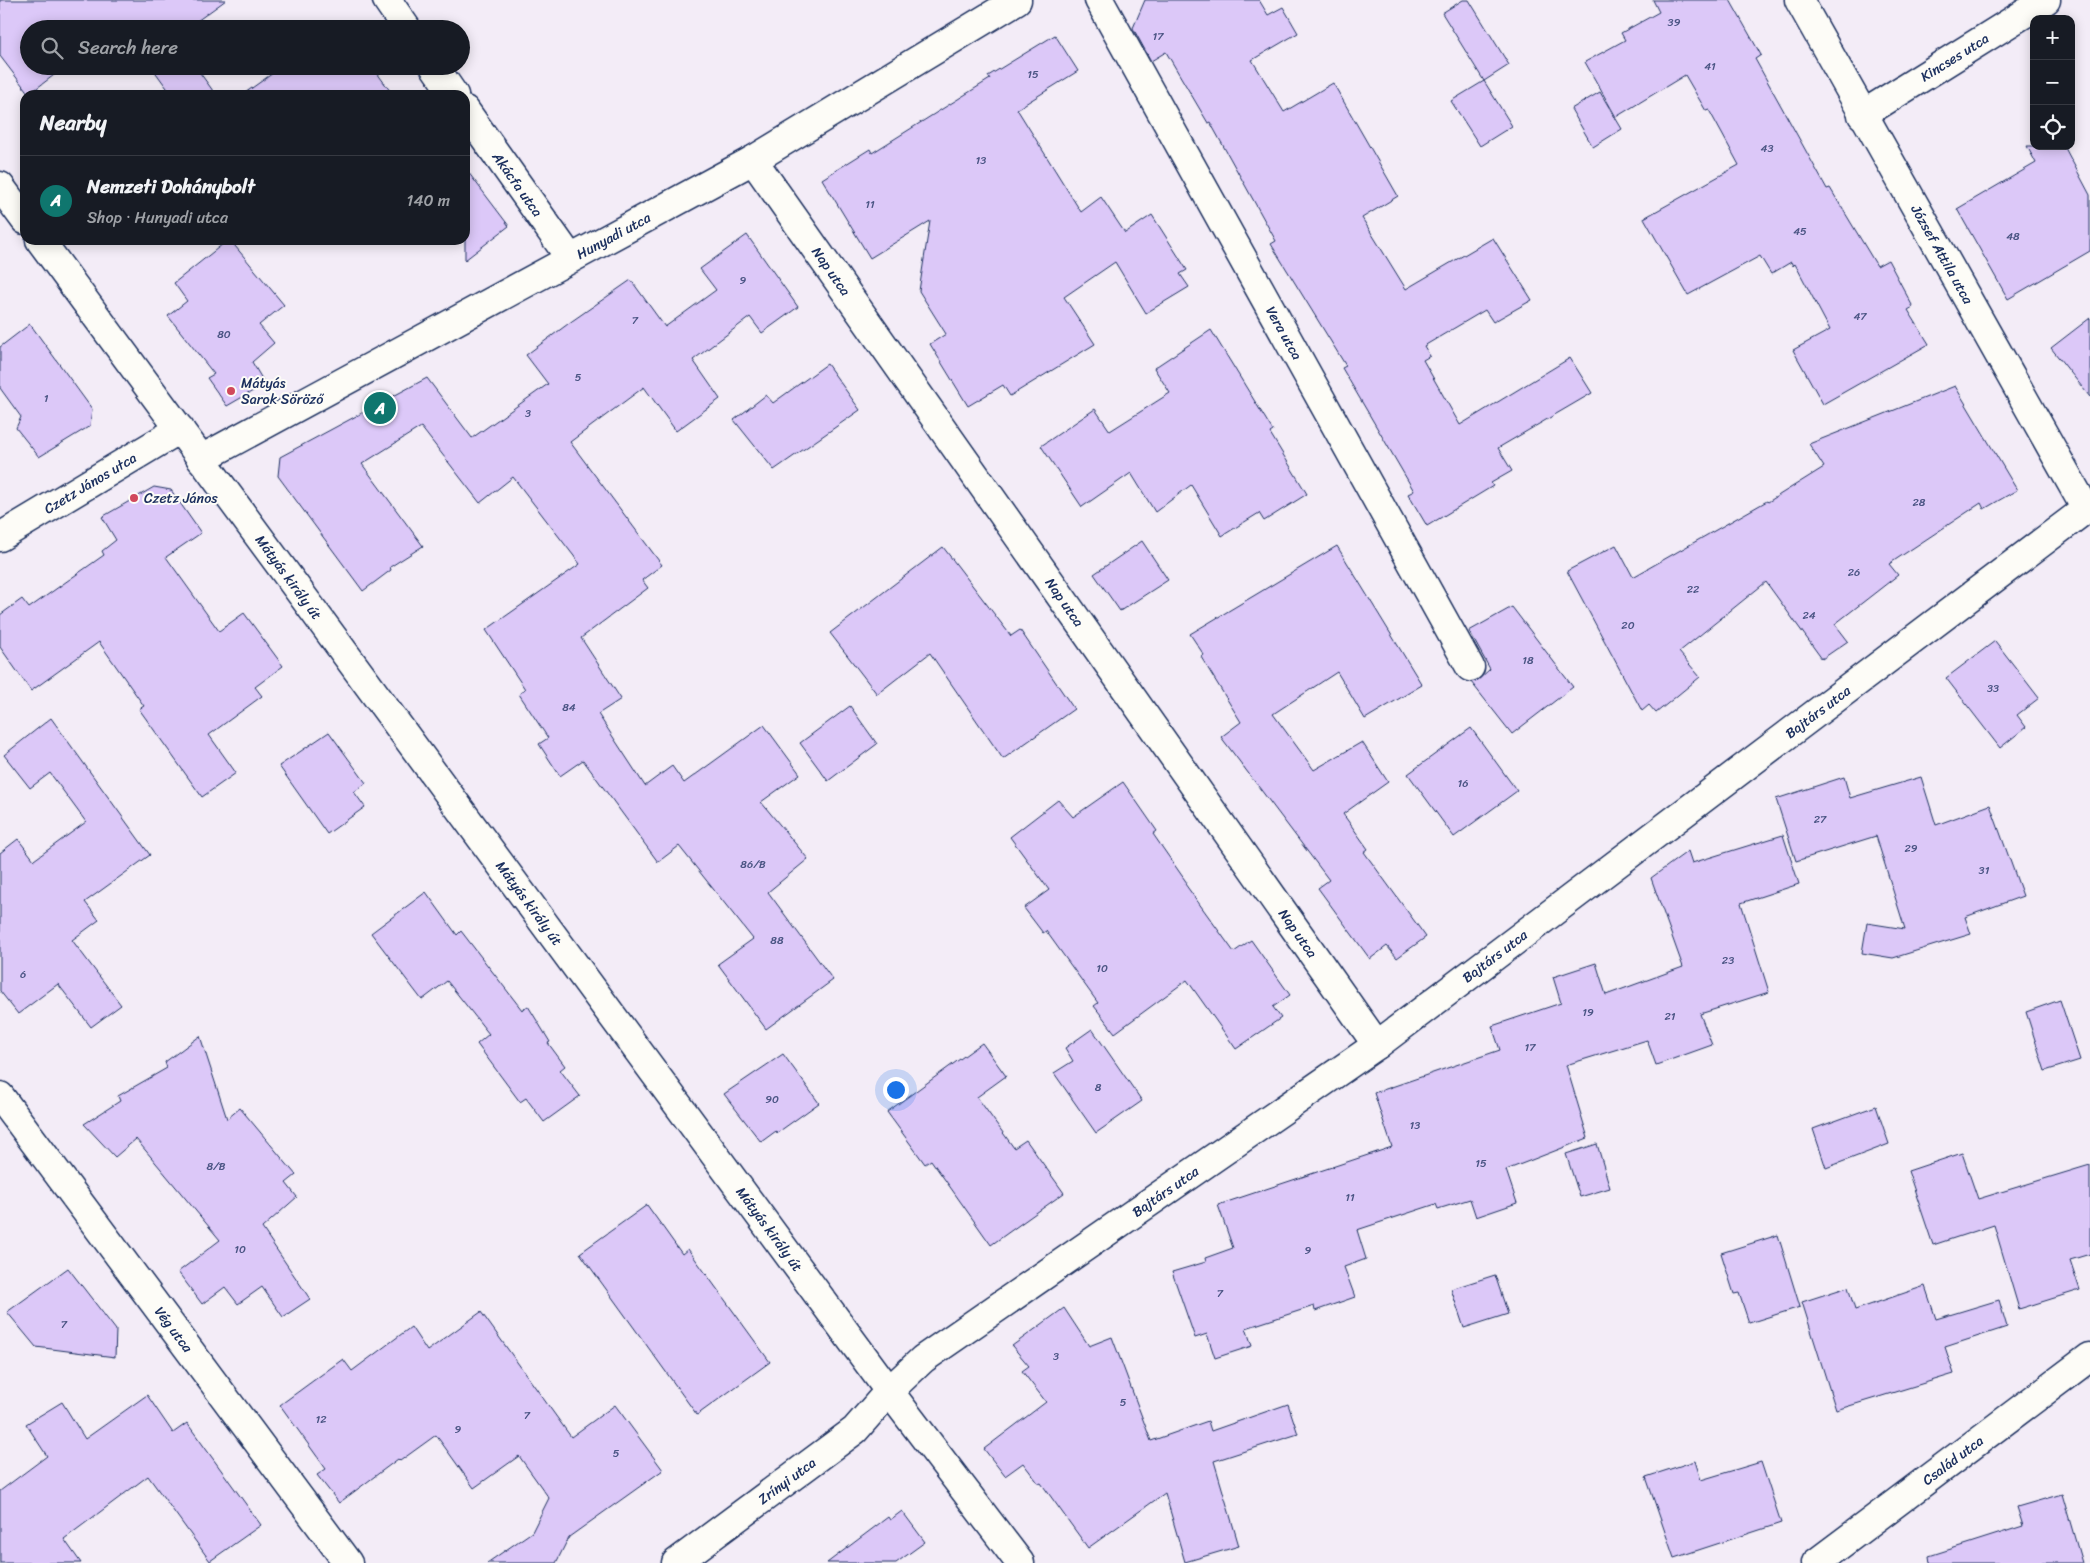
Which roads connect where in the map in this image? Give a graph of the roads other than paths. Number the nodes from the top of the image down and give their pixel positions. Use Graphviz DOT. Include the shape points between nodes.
graph roads {
  1 [pos="387,0"];
  2 [pos="1017,0"];
  3 [pos="1099,0"];
  4 [pos="1799,0"];
  5 [pos="2046,0"];
  6 [pos="401,20"];
  7 [pos="440,75"];
  8 [pos="451,90"];
  9 [pos="1862,115"];
  10 [pos="470,117"];
  11 [pos="753,160"];
  12 [pos="0,186"];
  13 [pos="20,213"];
  14 [pos="44,245"];
  15 [pos="570,258"];
  16 [pos="180,429"];
  17 [pos="201,459"];
  18 [pos="2088,507"];
  19 [pos="0,537"];
  20 [pos="1470,667"];
  21 [pos="1377,1045"];
  22 [pos="0,1096"];
  23 [pos="2090,1357"];
  24 [pos="889,1391"];
  25 [pos="348,1563"];
  26 [pos="676,1563"];
  27 [pos="1020,1563"];
  28 [pos="1816,1563"];
  1 -- 6 [label="street"];
  2 -- 11 [label="street, Hunyadi utca"];
  3 -- 20 [label="street, Vera utca"];
  4 -- 9 [label="street, József Attila utca"];
  5 -- 9 [label="street, Kincses utca"];
  7 -- 8 [label="street"];
  9 -- 18 [label="street, József Attila utca"];
  10 -- 15 [label="street, Akácfa utca"];
  11 -- 15 [label="street, Hunyadi utca"];
  11 -- 21 [label="street, Nap utca"];
  12 -- 13 [label="street"];
  14 -- 16 [label="street, Mátyás király út"];
  15 -- 17 [label="street, Hunyadi utca"];
  16 -- 17 [label="street, Mátyás király út"];
  16 -- 19 [label="street, Czetz János utca"];
  17 -- 24 [label="street, Mátyás király út"];
  18 -- 21 [label="street, Bajtárs utca"];
  21 -- 24 [label="street, Bajtárs utca" via="923,1359"];
  22 -- 25 [label="street, Vég utca"];
  23 -- 28 [label="street, Család utca"];
  24 -- 26 [label="street, Zrínyi utca" via="855,1430"];
  24 -- 27 [label="street, Mátyás király út"];
}
